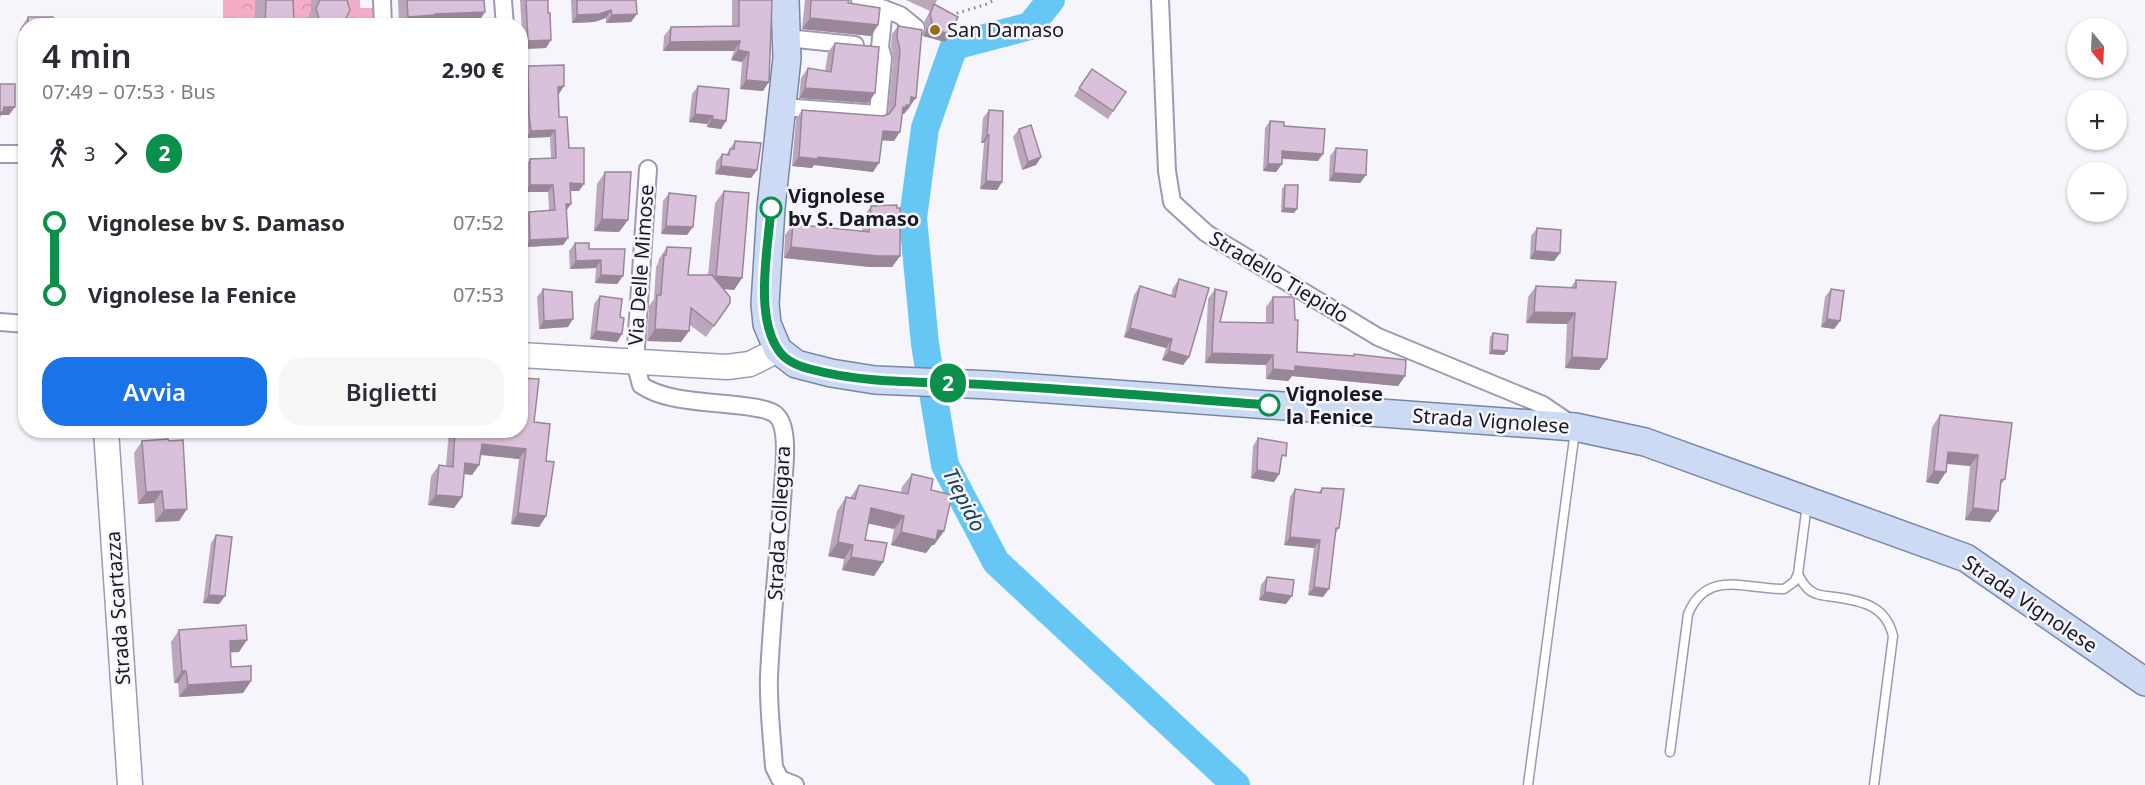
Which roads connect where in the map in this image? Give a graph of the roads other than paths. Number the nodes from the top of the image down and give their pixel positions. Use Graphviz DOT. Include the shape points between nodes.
graph roads {
  1 [pos="382,0"];
  2 [pos="503,0"];
  3 [pos="785,0"];
  4 [pos="860,0"];
  5 [pos="1160,0"];
  6 [pos="884,9"];
  7 [pos="383,18"];
  8 [pos="504,18"];
  9 [pos="916,28"];
  10 [pos="787,38"];
  11 [pos="879,47"];
  12 [pos="782,107"];
  13 [pos="0,154"];
  14 [pos="18,154"];
  15 [pos="648,169"];
  16 [pos="0,322"];
  17 [pos="18,323"];
  18 [pos="778,350"];
  19 [pos="528,355"];
  20 [pos="635,362"];
  21 [pos="1575,427"];
  22 [pos="107,438"];
  23 [pos="1808,501"];
  24 [pos="1798,574"];
  25 [pos="2145,682"];
  26 [pos="1670,752"];
  27 [pos="1875,780"];
  28 [pos="129,785"];
  29 [pos="795,785"];
  30 [pos="1528,785"];
  31 [pos="1880,785"];
  1 -- 7 [label="street"];
  2 -- 8 [label="street"];
  3 -- 10 [label="main road"];
  4 -- 6 [label="street"];
  5 -- 21 [label="street, Stradello Tiepido" via="1167,171 1172,202 1206,233 1378,337 1543,405"];
  6 -- 9 [label="street" via="900,15"];
  6 -- 11 [label="street"];
  10 -- 11 [label="street"];
  10 -- 12 [label="main road"];
  11 -- 12 [label="street" via="883,58 878,114"];
  12 -- 18 [label="main road" via="765,283 767,324"];
  13 -- 14 [label="street"];
  15 -- 20 [label="street, Via Delle Mimose"];
  16 -- 17 [label="street"];
  18 -- 20 [label="street" via="735,367"];
  18 -- 21 [label="main road, Strada Vignolese" via="810,369 875,380"];
  19 -- 20 [label="street"];
  20 -- 29 [label="street, Strada Collegara" via="640,385 651,392 759,408 776,415 782,424 785,442 769,678 774,767 780,779"];
  21 -- 23 [label="main road, Strada Vignolese" via="1645,442"];
  21 -- 30 [label="lane"];
  22 -- 28 [label="street, Strada Scartazza"];
  23 -- 24 [label="lane"];
  23 -- 25 [label="main road, Strada Vignolese" via="1966,558"];
  24 -- 26 [label="lane" via="1784,589 1731,584 1705,590 1694,600 1688,614"];
  24 -- 27 [label="lane" via="1815,594 1859,602 1883,614 1890,624 1893,636"];
  27 -- 31 [label="lane"];
}
